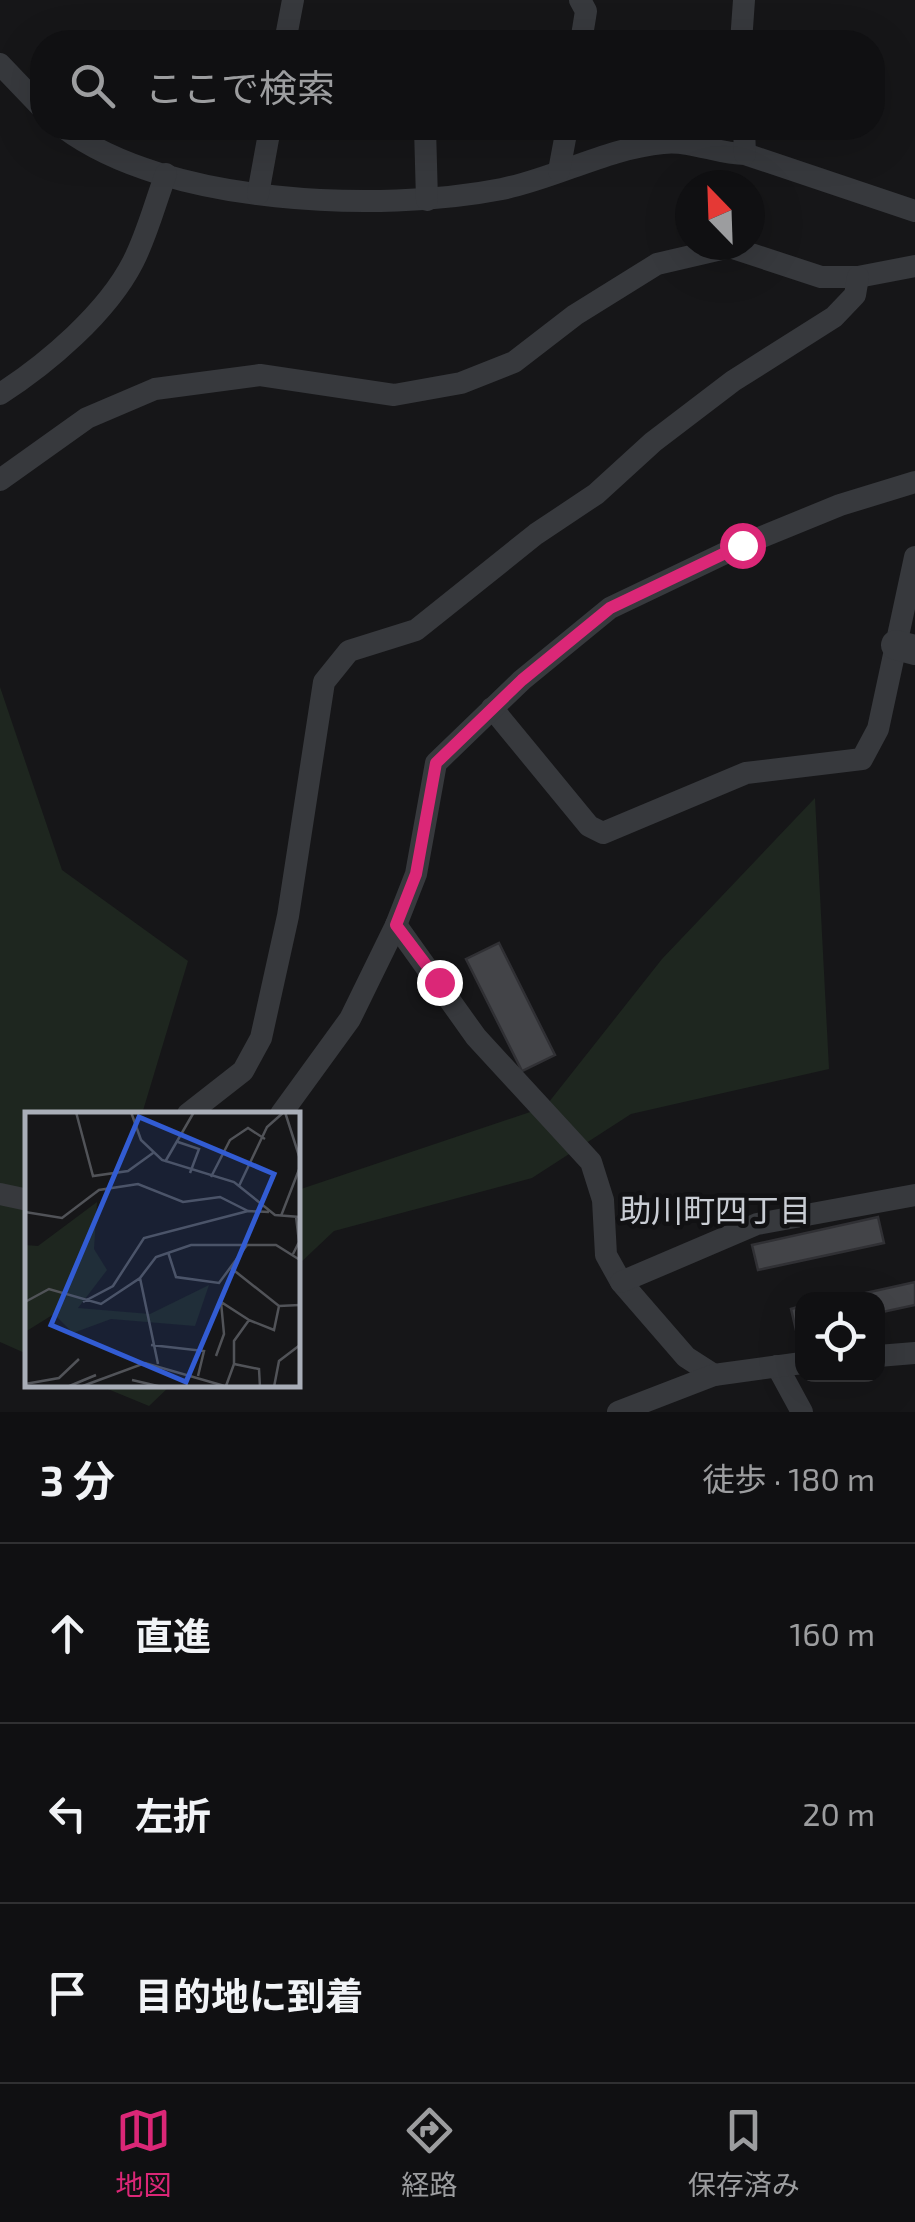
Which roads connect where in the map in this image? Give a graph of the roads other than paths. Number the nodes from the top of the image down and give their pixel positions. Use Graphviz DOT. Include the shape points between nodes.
graph roads {
  1 [pos="293,0"];
  2 [pos="580,0"];
  3 [pos="744,0"];
  4 [pos="288,30"];
  5 [pos="583,30"];
  6 [pos="742,30"];
  7 [pos="0,64"];
  8 [pos="30,95"];
  9 [pos="86,140"];
  10 [pos="268,140"];
  11 [pos="425,140"];
  12 [pos="565,140"];
  13 [pos="744,140"];
  14 [pos="745,154"];
  15 [pos="559,171"];
  16 [pos="166,174"];
  17 [pos="258,194"];
  18 [pos="427,200"];
  19 [pos="915,210"];
  20 [pos="915,266"];
  21 [pos="858,277"];
  22 [pos="0,394"];
  23 [pos="0,480"];
  24 [pos="915,482"];
  25 [pos="915,557"];
  26 [pos="906,648"];
  27 [pos="492,708"];
  28 [pos="396,925"];
  29 [pos="191,1112"];
  30 [pos="282,1112"];
  31 [pos="0,1194"];
  32 [pos="915,1196"];
  33 [pos="25,1199"];
  34 [pos="621,1282"];
  35 [pos="915,1353"];
  36 [pos="885,1355"];
  37 [pos="795,1365"];
  38 [pos="777,1366"];
  39 [pos="714,1374"];
  40 [pos="618,1412"];
  41 [pos="802,1412"];
  1 -- 4 [label="street"];
  2 -- 5 [label="street"];
  3 -- 6 [label="street"];
  7 -- 8 [label="street"];
  9 -- 16 [label="street"];
  10 -- 17 [label="street"];
  11 -- 18 [label="street"];
  12 -- 15 [label="street"];
  13 -- 14 [label="street"];
  14 -- 15 [label="street" via="663,143"];
  14 -- 19 [label="street"];
  15 -- 18 [label="street" via="505,188"];
  16 -- 17 [label="street"];
  16 -- 22 [label="street" via="122,280 68,338"];
  17 -- 18 [label="street"];
  20 -- 21 [label="street"];
  21 -- 23 [label="street" via="821,277 730,247 657,264 575,314 514,362 460,383 394,395 260,375 155,389 87,418"];
  21 -- 29 [label="street" via="855,296 834,317 720,391 416,630 348,652 324,682 288,916 261,1038 243,1071"];
  24 -- 27 [label="street" via="742,545 610,608"];
  25 -- 26 [label="street"];
  26 -- 27 [label="street" via="862,760 746,773 615,832 589,826"];
  27 -- 28 [label="street" via="436,763 416,874"];
  28 -- 30 [label="street" via="350,1018"];
  28 -- 34 [label="street" via="476,1037 592,1162 603,1200 606,1255"];
  31 -- 33 [label="street"];
  32 -- 34 [label="street" via="757,1224"];
  34 -- 39 [label="street" via="686,1358"];
  35 -- 36 [label="street"];
  37 -- 38 [label="street"];
  38 -- 39 [label="street"];
  38 -- 41 [label="street"];
  39 -- 40 [label="street"];
}
